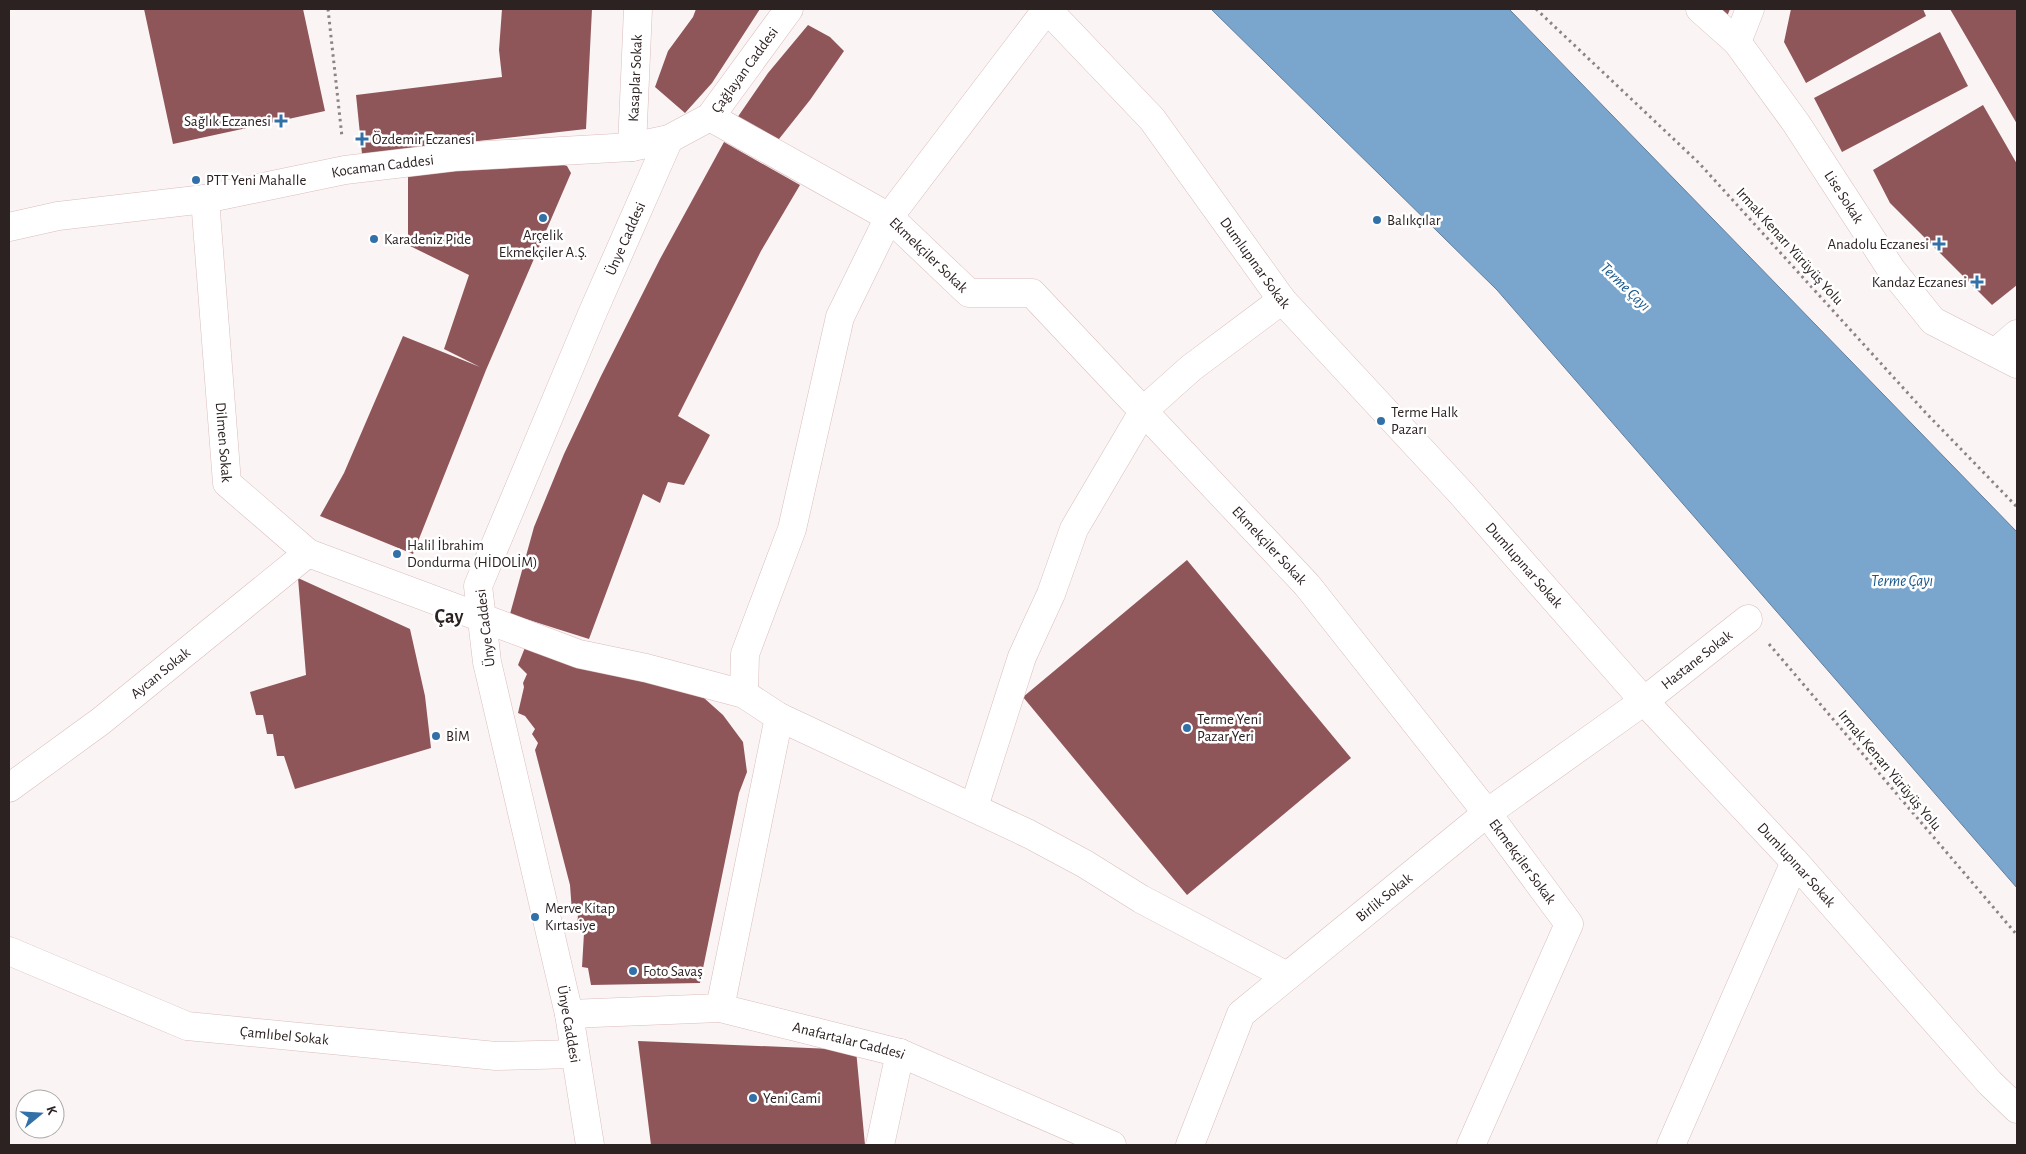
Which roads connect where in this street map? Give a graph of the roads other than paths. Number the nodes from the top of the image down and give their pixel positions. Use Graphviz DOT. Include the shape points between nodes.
graph roads {
  1 [pos="638,9"];
  2 [pos="790,9"];
  3 [pos="1047,9"];
  4 [pos="1700,9"];
  5 [pos="1750,9"];
  6 [pos="1737,42"];
  7 [pos="710,117"];
  8 [pos="669,139"];
  9 [pos="632,147"];
  10 [pos="205,199"];
  11 [pos="889,217"];
  12 [pos="9,228"];
  13 [pos="1282,300"];
  14 [pos="2017,334"];
  15 [pos="2007,358"];
  16 [pos="1144,410"];
  17 [pos="308,553"];
  18 [pos="482,619"];
  19 [pos="1748,619"];
  20 [pos="744,694"];
  21 [pos="1644,701"];
  22 [pos="779,716"];
  23 [pos="9,788"];
  24 [pos="974,807"];
  25 [pos="1487,813"];
  26 [pos="1795,862"];
  27 [pos="9,951"];
  28 [pos="1286,976"];
  29 [pos="720,1008"];
  30 [pos="569,1014"];
  31 [pos="900,1053"];
  32 [pos="575,1054"];
  33 [pos="2017,1109"];
  34 [pos="590,1145"];
  35 [pos="880,1145"];
  36 [pos="1112,1145"];
  37 [pos="1190,1145"];
  38 [pos="1471,1145"];
  39 [pos="1671,1145"];
  1 -- 9 [label="street, Kasaplar Sokak"];
  2 -- 7 [label="street, Çağlayan Caddesi"];
  3 -- 11 [label="street"];
  3 -- 13 [label="street, Dumlupınar Sokak" via="1152,119"];
  4 -- 6 [label="street, Lise Sokak"];
  5 -- 6 [label="street"];
  6 -- 15 [label="street, Lise Sokak" via="1796,123 1891,269 1933,321"];
  7 -- 8 [label="street, Çağlayan Caddesi"];
  7 -- 11 [label="street, Ekmekçiler Sokak"];
  8 -- 9 [label="street, Kocaman Caddesi"];
  8 -- 18 [label="street, Ünye Caddesi" via="478,586"];
  9 -- 10 [label="street, Kocaman Caddesi" via="454,157 345,170"];
  10 -- 12 [label="street, Kocaman Caddesi" via="58,216"];
  10 -- 17 [label="street, Dilmen Sokak" via="227,483"];
  11 -- 16 [label="street, Ekmekçiler Sokak" via="969,293 1032,293"];
  11 -- 20 [label="street" via="840,317 792,529 745,654"];
  13 -- 16 [label="street" via="1191,368"];
  13 -- 21 [label="street, Dumlupınar Sokak" via="1461,493"];
  14 -- 15 [label="street"];
  16 -- 24 [label="street" via="1074,528 1051,594 1022,657"];
  16 -- 25 [label="street, Ekmekçiler Sokak" via="1307,585"];
  17 -- 18 [label="street, Dilmen Sokak"];
  17 -- 23 [label="street, Aycan Sokak" via="101,721"];
  18 -- 20 [label="street, Dilmen Sokak" via="579,654"];
  18 -- 30 [label="street, Ünye Caddesi" via="487,662"];
  19 -- 21 [label="street, Hastane Sokak"];
  20 -- 22 [label="street, Dilmen Sokak"];
  21 -- 25 [label="street, Birlik Sokak"];
  21 -- 26 [label="street, Dumlupınar Sokak"];
  22 -- 24 [label="street, Dilmen Sokak"];
  22 -- 29 [label="street"];
  24 -- 28 [label="street, Dilmen Sokak" via="1085,864 1142,899"];
  25 -- 28 [label="street, Birlik Sokak"];
  25 -- 38 [label="street, Ekmekçiler Sokak" via="1570,924"];
  26 -- 33 [label="street, Dumlupınar Sokak" via="1990,1083"];
  26 -- 39 [label="street"];
  27 -- 32 [label="street, Çamlıbel Sokak" via="187,1026 496,1056"];
  28 -- 37 [label="street, Birlik Sokak" via="1241,1014"];
  29 -- 30 [label="street, Anafartalar Caddesi"];
  29 -- 31 [label="street, Anafartalar Caddesi"];
  30 -- 32 [label="street, Ünye Caddesi"];
  31 -- 35 [label="street"];
  31 -- 36 [label="street, Anafartalar Caddesi"];
  32 -- 34 [label="street, Ünye Caddesi"];
}
